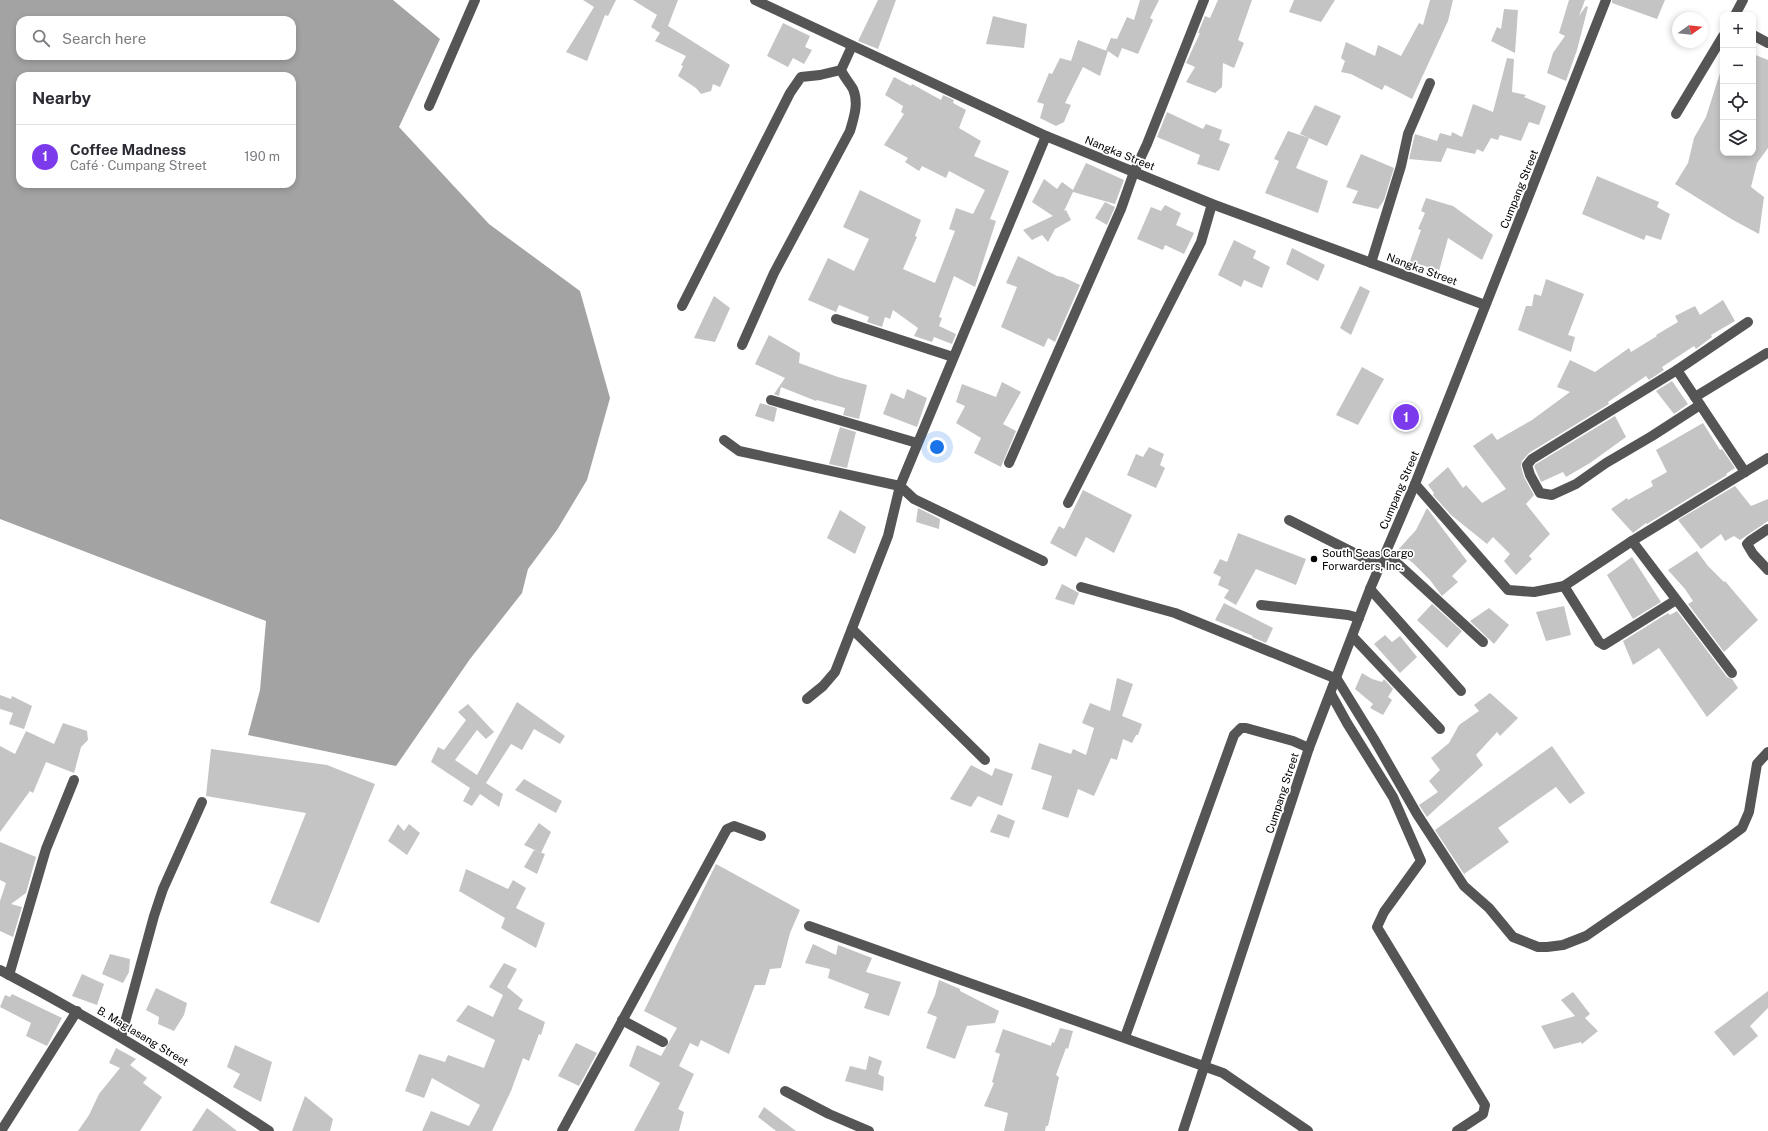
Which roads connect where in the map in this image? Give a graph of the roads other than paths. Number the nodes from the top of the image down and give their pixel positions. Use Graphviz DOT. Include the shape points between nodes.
graph roads {
  1 [pos="475,0"];
  2 [pos="755,0"];
  3 [pos="1204,0"];
  4 [pos="1606,0"];
  5 [pos="1744,0"];
  6 [pos="1737,12"];
  7 [pos="1756,37"];
  8 [pos="1720,41"];
  9 [pos="1768,43"];
  10 [pos="852,46"];
  11 [pos="841,70"];
  12 [pos="1430,83"];
  13 [pos="429,106"];
  14 [pos="1676,114"];
  15 [pos="1046,136"];
  16 [pos="1134,172"];
  17 [pos="1212,204"];
  18 [pos="1371,263"];
  19 [pos="682,306"];
  20 [pos="1486,306"];
  21 [pos="836,319"];
  22 [pos="1748,322"];
  23 [pos="742,345"];
  24 [pos="1767,353"];
  25 [pos="953,357"];
  26 [pos="1677,370"];
  27 [pos="770,400"];
  28 [pos="1697,401"];
  29 [pos="724,440"];
  30 [pos="917,443"];
  31 [pos="1768,458"];
  32 [pos="1009,463"];
  33 [pos="1745,472"];
  34 [pos="1415,484"];
  35 [pos="900,486"];
  36 [pos="1068,504"];
  37 [pos="1290,520"];
  38 [pos="1768,529"];
  39 [pos="1632,541"];
  40 [pos="1386,553"];
  41 [pos="1043,561"];
  42 [pos="1380,566"];
  43 [pos="1768,570"];
  44 [pos="1564,586"];
  45 [pos="1081,587"];
  46 [pos="1370,590"];
  47 [pos="1676,600"];
  48 [pos="1261,605"];
  49 [pos="1359,618"];
  50 [pos="852,629"];
  51 [pos="1353,636"];
  52 [pos="1483,642"];
  53 [pos="1732,673"];
  54 [pos="1337,679"];
  55 [pos="1461,690"];
  56 [pos="1331,694"];
  57 [pos="807,699"];
  58 [pos="1440,729"];
  59 [pos="1309,748"];
  60 [pos="1768,752"];
  61 [pos="985,760"];
  62 [pos="74,780"];
  63 [pos="202,802"];
  64 [pos="761,836"];
  65 [pos="809,926"];
  66 [pos="4,973"];
  67 [pos="77,1011"];
  68 [pos="622,1020"];
  69 [pos="121,1037"];
  70 [pos="1125,1037"];
  71 [pos="663,1042"];
  72 [pos="1204,1067"];
  73 [pos="785,1091"];
  74 [pos="1,1131"];
  75 [pos="268,1131"];
  76 [pos="562,1131"];
  77 [pos="869,1131"];
  78 [pos="1183,1131"];
  79 [pos="1308,1131"];
  80 [pos="1457,1131"];
  1 -- 13 [label="street"];
  2 -- 10 [label="street, Nangka Street"];
  3 -- 16 [label="street"];
  4 -- 20 [label="street, Cumpang Street"];
  5 -- 6 [label="street"];
  7 -- 9 [label="street"];
  8 -- 14 [label="street"];
  10 -- 11 [label="street"];
  10 -- 15 [label="street, Nangka Street"];
  11 -- 19 [label="street" via="806,76 798,80"];
  11 -- 23 [label="street" via="856,100 856,112 850,130 774,273"];
  12 -- 18 [label="street" via="1408,134 1401,166"];
  15 -- 16 [label="street, Nangka Street"];
  15 -- 25 [label="street"];
  16 -- 17 [label="street, Nangka Street"];
  16 -- 32 [label="street" via="1121,209"];
  17 -- 18 [label="street, Nangka Street"];
  17 -- 36 [label="street" via="1201,242"];
  18 -- 20 [label="street, Nangka Street"];
  20 -- 34 [label="street, Cumpang Street"];
  21 -- 25 [label="street"];
  22 -- 26 [label="street"];
  24 -- 28 [label="street"];
  25 -- 30 [label="street"];
  26 -- 28 [label="street"];
  26 -- 28 [label="street" via="1532,459 1527,465 1540,493 1552,495 1576,484 1652,436"];
  27 -- 30 [label="street"];
  28 -- 33 [label="street"];
  29 -- 35 [label="street" via="739,451"];
  30 -- 35 [label="street"];
  31 -- 33 [label="street"];
  33 -- 39 [label="street"];
  34 -- 40 [label="street, Cumpang Street"];
  34 -- 44 [label="street" via="1508,590 1534,592"];
  35 -- 41 [label="street" via="914,499"];
  35 -- 50 [label="street" via="888,536"];
  37 -- 42 [label="street"];
  38 -- 43 [label="street" via="1747,544"];
  39 -- 44 [label="street"];
  39 -- 47 [label="street"];
  40 -- 42 [label="street, Cumpang Street"];
  40 -- 52 [label="street"];
  42 -- 46 [label="street, Cumpang Street"];
  44 -- 47 [label="street" via="1599,642 1604,645"];
  45 -- 54 [label="street" via="1174,613"];
  46 -- 49 [label="street, Cumpang Street"];
  46 -- 55 [label="street"];
  47 -- 53 [label="street"];
  48 -- 49 [label="street"];
  49 -- 51 [label="street, Cumpang Street"];
  50 -- 57 [label="street" via="835,672"];
  50 -- 61 [label="street"];
  51 -- 54 [label="street, Cumpang Street"];
  51 -- 58 [label="street"];
  54 -- 56 [label="street, Cumpang Street"];
  54 -- 60 [label="street" via="1417,814 1464,886 1489,908 1513,937 1538,947 1563,945 1586,936 1742,828 1749,812 1757,764"];
  56 -- 59 [label="street, Cumpang Street"];
  56 -- 80 [label="street" via="1393,797 1421,860 1384,912 1377,927 1485,1105 1483,1114"];
  59 -- 70 [label="street" via="1246,728 1241,728 1234,735"];
  59 -- 72 [label="street, Cumpang Street"];
  62 -- 66 [label="street" via="46,849"];
  63 -- 69 [label="street" via="154,916"];
  64 -- 68 [label="street" via="734,826 727,829"];
  65 -- 70 [label="street"];
  66 -- 67 [label="street, B. Maglasang Street"];
  67 -- 69 [label="street, B. Maglasang Street"];
  67 -- 74 [label="street"];
  68 -- 71 [label="street"];
  68 -- 76 [label="street"];
  69 -- 75 [label="street, B. Maglasang Street"];
  70 -- 72 [label="street"];
  72 -- 78 [label="street, Cumpang Street"];
  72 -- 79 [label="street" via="1224,1073"];
  73 -- 77 [label="street" via="828,1114"];
}
